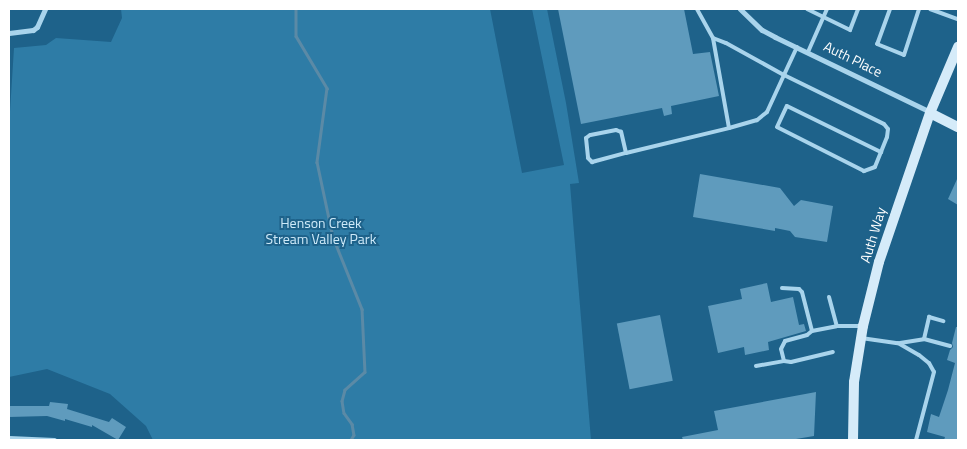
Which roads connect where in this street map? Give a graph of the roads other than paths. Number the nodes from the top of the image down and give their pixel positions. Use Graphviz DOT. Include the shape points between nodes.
graph roads {
  1 [pos="45,9"];
  2 [pos="697,9"];
  3 [pos="740,9"];
  4 [pos="807,9"];
  5 [pos="827,9"];
  6 [pos="858,9"];
  7 [pos="890,9"];
  8 [pos="919,9"];
  9 [pos="930,9"];
  10 [pos="823,18"];
  11 [pos="958,19"];
  12 [pos="9,33"];
  13 [pos="713,38"];
  14 [pos="797,47"];
  15 [pos="958,47"];
  16 [pos="808,52"];
  17 [pos="784,75"];
  18 [pos="930,113"];
  19 [pos="958,127"];
  20 [pos="729,128"];
  21 [pos="881,152"];
  22 [pos="626,153"];
  23 [pos="782,288"];
  24 [pos="829,297"];
  25 [pos="943,321"];
  26 [pos="837,326"];
  27 [pos="863,326"];
  28 [pos="812,331"];
  29 [pos="861,338"];
  30 [pos="924,339"];
  31 [pos="898,343"];
  32 [pos="950,346"];
  33 [pos="833,352"];
  34 [pos="784,361"];
  35 [pos="756,366"];
  36 [pos="9,438"];
  37 [pos="54,440"];
  38 [pos="853,440"];
  39 [pos="916,440"];
  1 -- 12 [label="street" via="33,30"];
  2 -- 13 [label="lane"];
  3 -- 14 [label="street, Auth Place" via="762,30"];
  4 -- 10 [label="lane"];
  5 -- 10 [label="lane"];
  6 -- 10 [label="lane" via="850,30"];
  7 -- 8 [label="lane" via="877,44 904,55"];
  9 -- 11 [label="lane"];
  10 -- 16 [label="lane"];
  13 -- 17 [label="lane"];
  13 -- 20 [label="lane"];
  14 -- 16 [label="street, Auth Place"];
  14 -- 17 [label="lane"];
  15 -- 18 [label="street, Auth Way"];
  16 -- 18 [label="street, Auth Place"];
  17 -- 20 [label="lane" via="766,112 756,120"];
  17 -- 21 [label="lane" via="884,124 888,129"];
  18 -- 19 [label="street, Auth Place"];
  18 -- 27 [label="street, Auth Way" via="890,227"];
  20 -- 22 [label="lane"];
  21 -- 21 [label="lane" via="787,106 777,123 779,128 864,171 875,166"];
  22 -- 22 [label="lane" via="592,162 588,158 586,138 616,130 621,132"];
  23 -- 28 [label="lane" via="802,292"];
  24 -- 26 [label="lane"];
  25 -- 30 [label="lane" via="929,318"];
  26 -- 27 [label="lane"];
  26 -- 28 [label="lane"];
  27 -- 29 [label="street, Auth Way"];
  28 -- 34 [label="lane" via="784,341 781,349"];
  29 -- 31 [label="lane"];
  29 -- 38 [label="street, Auth Way" via="854,382"];
  30 -- 31 [label="lane"];
  30 -- 32 [label="lane"];
  31 -- 39 [label="lane" via="929,363 934,372"];
  33 -- 34 [label="lane"];
  34 -- 35 [label="lane"];
  36 -- 37 [label="street"];
}
